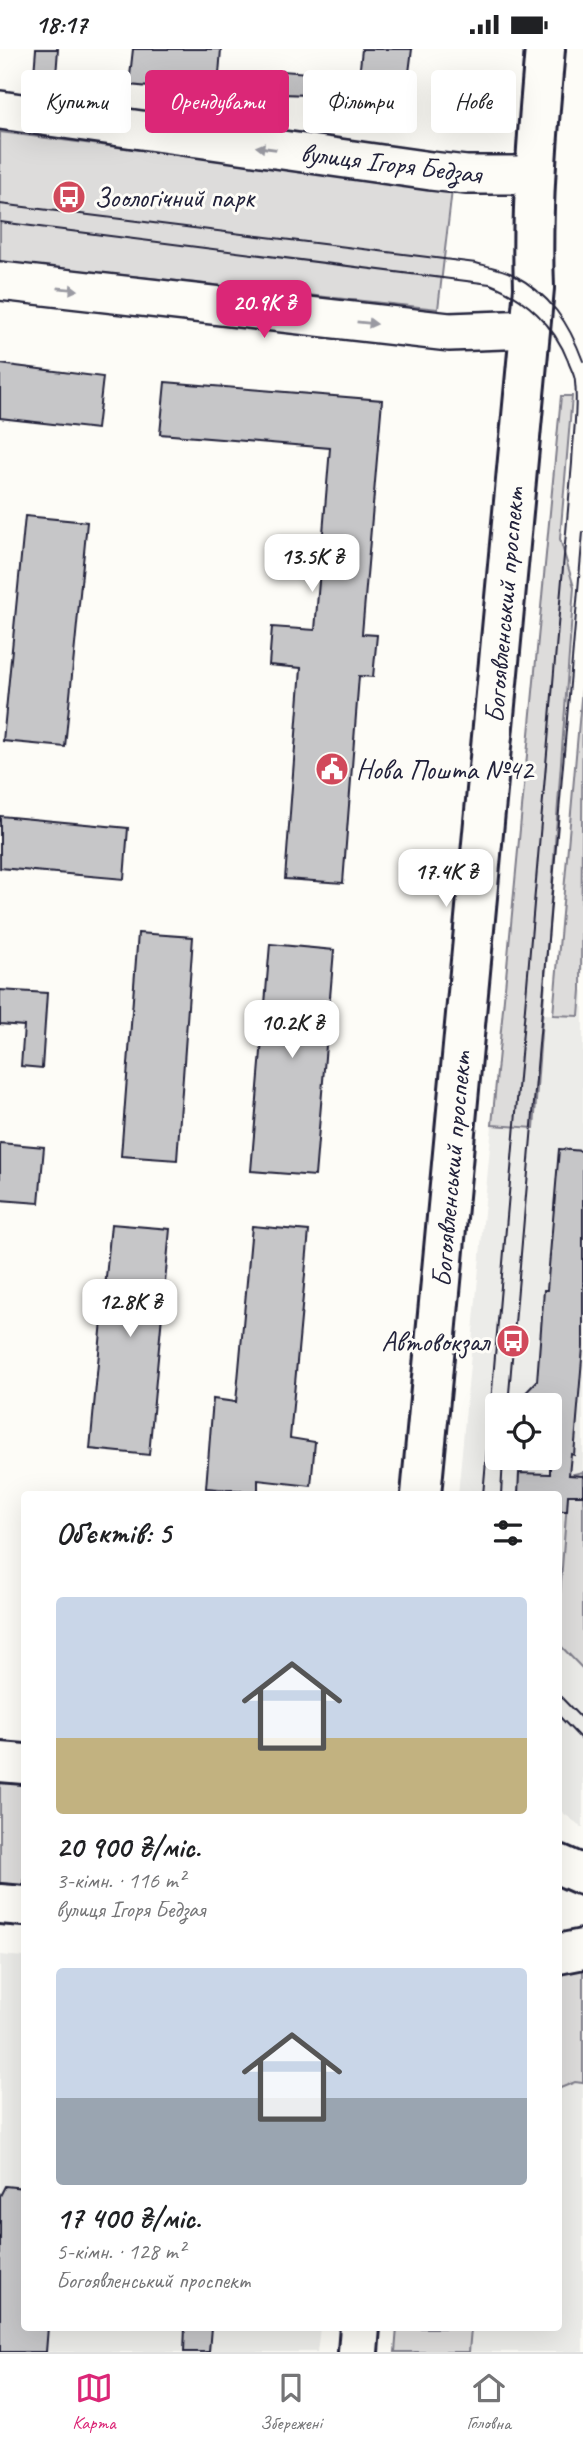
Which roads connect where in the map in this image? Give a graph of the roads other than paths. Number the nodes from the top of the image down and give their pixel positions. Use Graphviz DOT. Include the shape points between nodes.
graph roads {
  1 [pos="545,49"];
  2 [pos="0,110"];
  3 [pos="533,175"];
  4 [pos="0,281"];
  5 [pos="530,329"];
  6 [pos="421,1491"];
  7 [pos="0,1762"];
  8 [pos="21,1765"];
  9 [pos="562,1866"];
  10 [pos="583,1875"];
  11 [pos="0,1904"];
  12 [pos="21,1906"];
  13 [pos="583,1949"];
  14 [pos="562,1953"];
  15 [pos="360,2331"];
  16 [pos="358,2352"];
  1 -- 3 [label="main road, Богоявленський проспект"];
  3 -- 2 [label="street, вулиця Ігоря Бедзая, one-way" via="430,171"];
  3 -- 5 [label="main road, Богоявленський проспект"];
  4 -- 5 [label="street, one-way" via="449,332"];
  5 -- 6 [label="main road, Богоявленський проспект"];
  7 -- 8 [label="main road"];
  9 -- 10 [label="main road"];
  11 -- 12 [label="main road"];
  13 -- 14 [label="main road"];
  15 -- 16 [label="main road"];
}
